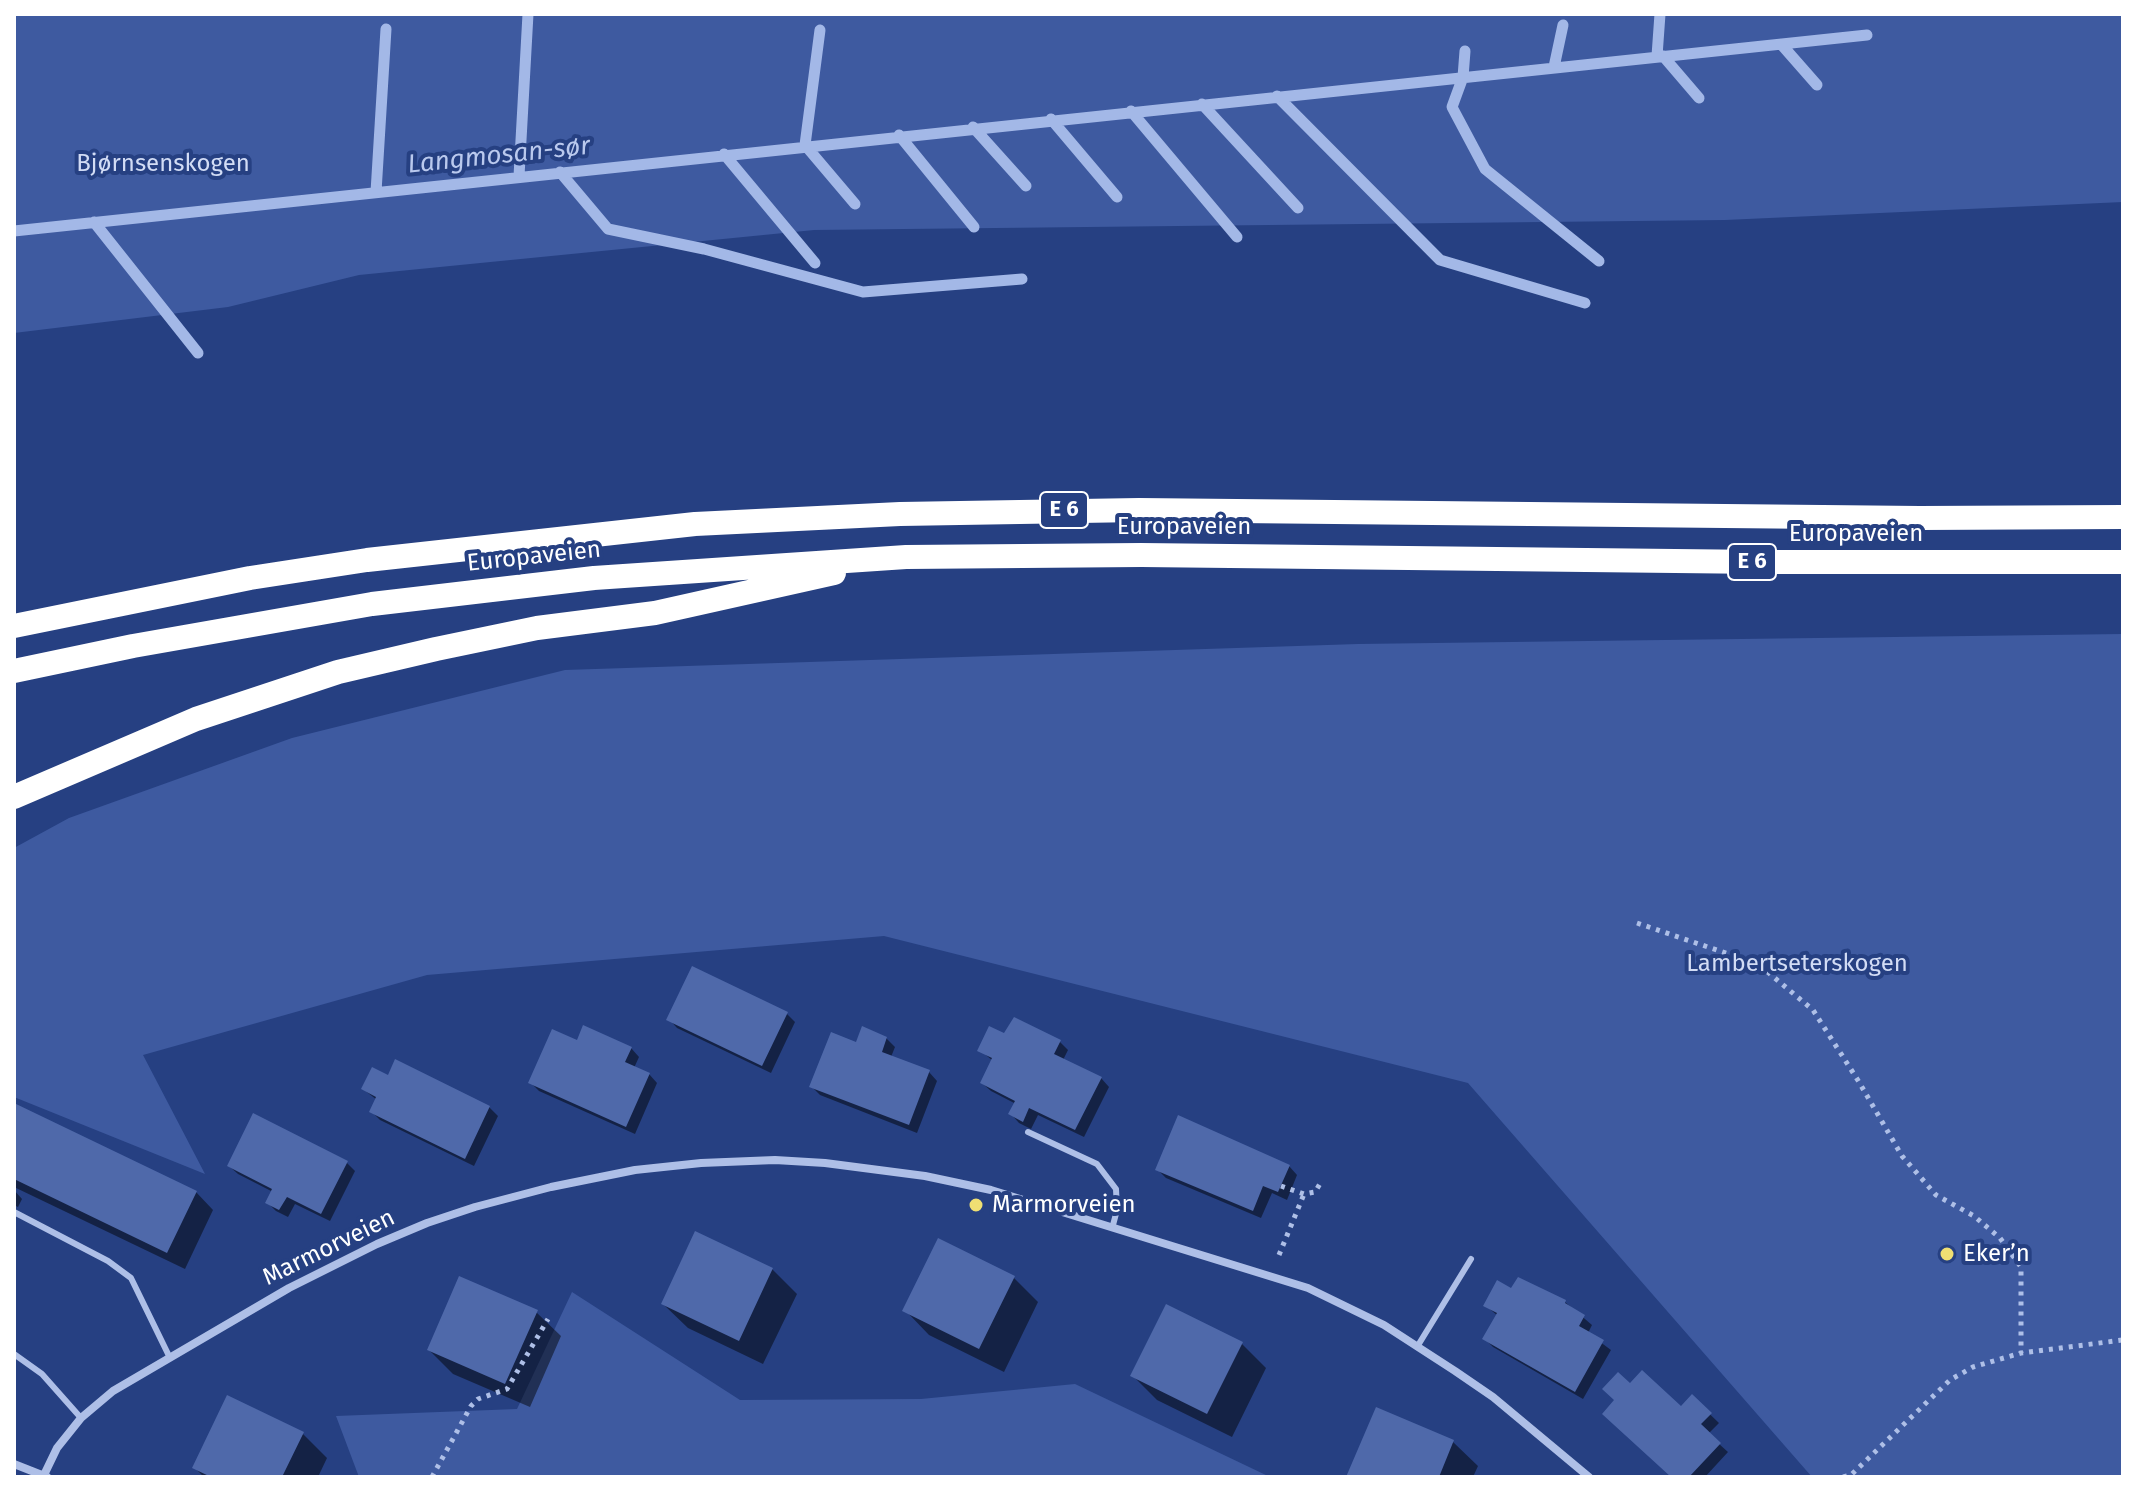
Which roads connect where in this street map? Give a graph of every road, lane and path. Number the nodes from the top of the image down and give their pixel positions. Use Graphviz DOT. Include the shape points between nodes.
graph roads {
  1 [pos="2123,517"];
  2 [pos="906,557"];
  3 [pos="2123,562"];
  4 [pos="14,626"];
  5 [pos="14,671"];
  6 [pos="14,797"];
  7 [pos="1637,923"];
  8 [pos="1028,1132"];
  9 [pos="1321,1182"];
  10 [pos="1281,1186"];
  11 [pos="1304,1194"];
  12 [pos="14,1212"];
  13 [pos="1113,1225"];
  14 [pos="1279,1255"];
  15 [pos="1471,1259"];
  16 [pos="548,1319"];
  17 [pos="2123,1340"];
  18 [pos="1417,1347"];
  19 [pos="2021,1353"];
  20 [pos="14,1354"];
  21 [pos="170,1358"];
  22 [pos="81,1418"];
  23 [pos="14,1464"];
  24 [pos="46,1476"];
  25 [pos="432,1477"];
  26 [pos="1589,1477"];
  27 [pos="1843,1477"];
  1 -- 4 [label="highway, Europaveien / E 6" via="1139,510 695,524 367,560"];
  2 -- 3 [label="highway, Europaveien / E 6"];
  2 -- 5 [label="highway, Europaveien / E 6" via="594,578 387,602"];
  2 -- 6 [label="highway, E 6" via="655,613 537,628 338,672 184,723"];
  7 -- 19 [label="path" via="1758,964 1813,1010 1902,1156 1936,1195 2000,1238 2021,1267"];
  8 -- 13 [label="lane" via="1097,1164 1116,1189"];
  9 -- 11 [label="path" via="1315,1192"];
  10 -- 11 [label="path"];
  11 -- 14 [label="path"];
  12 -- 21 [label="lane" via="131,1278"];
  13 -- 18 [label="street, Marmorveien" via="1308,1288"];
  13 -- 21 [label="street, Marmorveien" via="991,1190 825,1163 735,1161 635,1170 551,1187 427,1223 289,1288"];
  15 -- 18 [label="lane"];
  16 -- 25 [label="path" via="507,1389 471,1406"];
  17 -- 19 [label="path"];
  18 -- 26 [label="street, Marmorveien" via="1493,1397"];
  19 -- 27 [label="path" via="1950,1380"];
  20 -- 22 [label="lane" via="42,1374"];
  21 -- 22 [label="street, Marmorveien" via="113,1391"];
  22 -- 24 [label="street, Marmorveien" via="57,1448"];
  23 -- 24 [label="street"];
}
